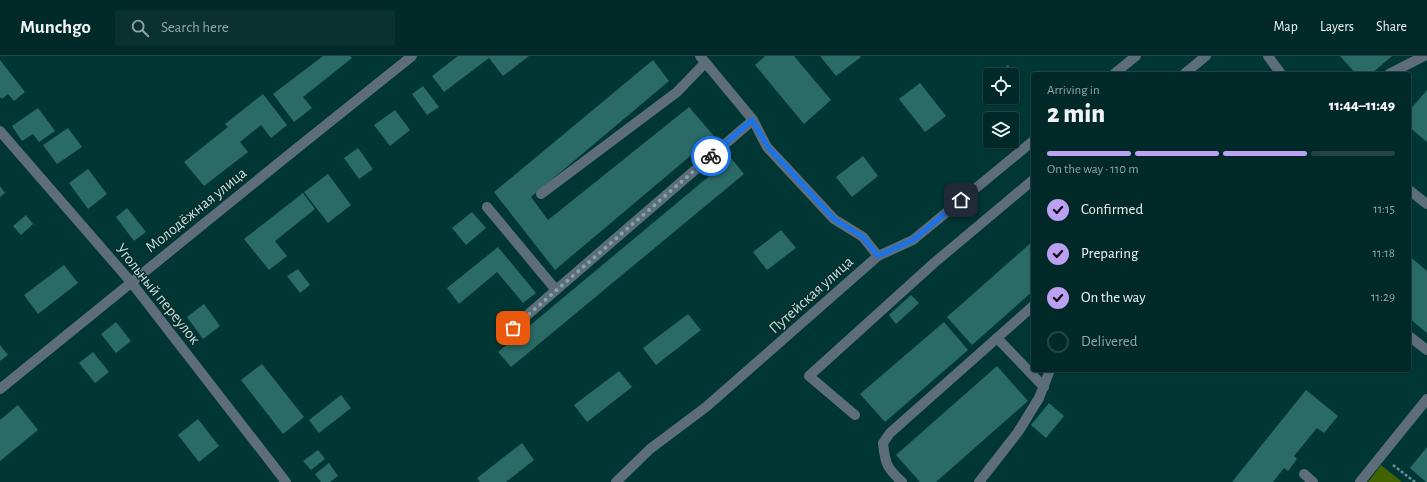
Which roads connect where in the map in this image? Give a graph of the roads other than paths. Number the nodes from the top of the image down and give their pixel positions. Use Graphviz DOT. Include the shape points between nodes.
graph roads {
  1 [pos="412,56"];
  2 [pos="1136,56"];
  3 [pos="1206,56"];
  4 [pos="1268,56"];
  5 [pos="1424,56"];
  6 [pos="702,60"];
  7 [pos="1116,72"];
  8 [pos="1186,72"];
  9 [pos="1280,72"];
  10 [pos="1393,72"];
  11 [pos="752,120"];
  12 [pos="0,131"];
  13 [pos="1031,143"];
  14 [pos="1031,182"];
  15 [pos="1411,192"];
  16 [pos="541,194"];
  17 [pos="1427,204"];
  18 [pos="487,208"];
  19 [pos="878,256"];
  20 [pos="130,282"];
  21 [pos="556,290"];
  22 [pos="1031,308"];
  23 [pos="502,338"];
  24 [pos="997,338"];
  25 [pos="1411,338"];
  26 [pos="1427,350"];
  27 [pos="1049,372"];
  28 [pos="1044,387"];
  29 [pos="0,388"];
  30 [pos="1427,399"];
  31 [pos="855,415"];
  32 [pos="1304,474"];
  33 [pos="286,482"];
  34 [pos="616,482"];
  35 [pos="902,482"];
  36 [pos="979,482"];
  37 [pos="1313,482"];
  38 [pos="1360,482"];
  1 -- 20 [label="street, Молодёжная улица"];
  2 -- 7 [label="street"];
  3 -- 8 [label="street"];
  4 -- 9 [label="street"];
  5 -- 10 [label="street"];
  6 -- 11 [label="street"];
  6 -- 16 [label="street" via="677,92"];
  11 -- 19 [label="street" via="768,147 834,219 863,237"];
  11 -- 21 [label="street"];
  12 -- 20 [label="street, Угольный переулок"];
  13 -- 19 [label="street, Путейская улица" via="913,240"];
  14 -- 31 [label="street" via="934,263 809,376"];
  15 -- 17 [label="street"];
  18 -- 21 [label="street"];
  19 -- 34 [label="street, Путейская улица" via="706,407 650,449"];
  20 -- 29 [label="street, Молодёжная улица"];
  20 -- 33 [label="street, Угольный переулок"];
  21 -- 23 [label="street"];
  22 -- 24 [label="street"];
  24 -- 28 [label="street"];
  24 -- 35 [label="street" via="890,433 883,443 889,470"];
  25 -- 26 [label="street"];
  27 -- 28 [label="street"];
  28 -- 36 [label="street" via="1018,432"];
  30 -- 38 [label="street"];
  32 -- 37 [label="street"];
}
